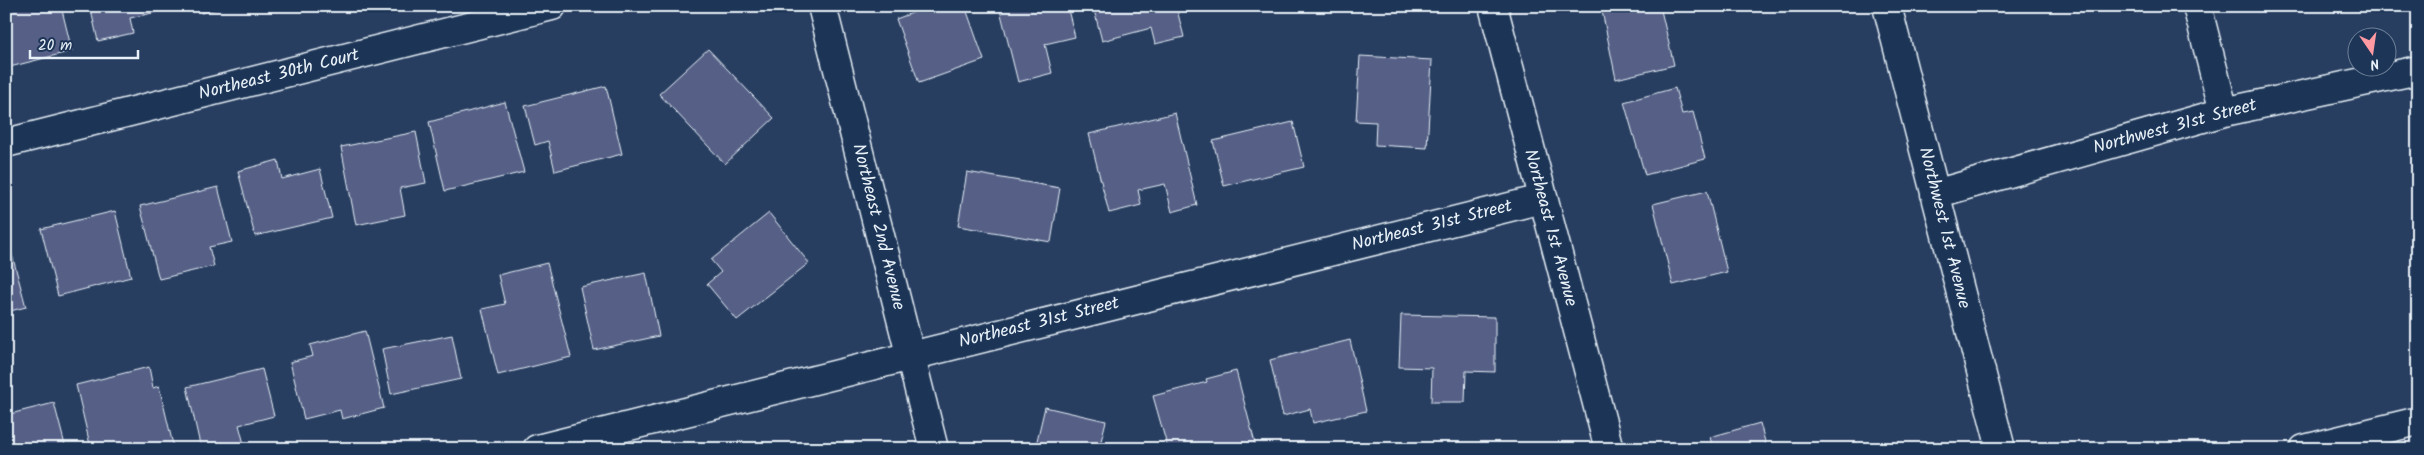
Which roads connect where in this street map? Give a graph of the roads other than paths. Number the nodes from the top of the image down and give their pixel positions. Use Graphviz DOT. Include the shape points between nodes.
graph roads {
  1 [pos="552,6"];
  2 [pos="822,6"];
  3 [pos="1493,6"];
  4 [pos="1887,6"];
  5 [pos="2197,6"];
  6 [pos="2418,70"];
  7 [pos="2224,112"];
  8 [pos="6,143"];
  9 [pos="1935,194"];
  10 [pos="1542,199"];
  11 [pos="911,355"];
  12 [pos="2418,421"];
  13 [pos="537,449"];
  14 [pos="934,449"];
  15 [pos="1609,449"];
  16 [pos="2001,449"];
  17 [pos="2304,449"];
  1 -- 8 [label="street, Northeast 30th Court"];
  2 -- 11 [label="street, Northeast 2nd Avenue"];
  3 -- 10 [label="street, Northeast 1st Avenue"];
  4 -- 9 [label="street, Northwest 1st Avenue"];
  5 -- 7 [label="street"];
  6 -- 7 [label="street, Northwest 31st Street"];
  7 -- 9 [label="street, Northwest 31st Street"];
  9 -- 16 [label="street, Northwest 1st Avenue"];
  10 -- 11 [label="street, Northeast 31st Street"];
  10 -- 15 [label="street, Northeast 1st Avenue"];
  11 -- 13 [label="street, Northeast 31st Street"];
  11 -- 14 [label="street, Northeast 2nd Avenue"];
  12 -- 17 [label="street"];
}
